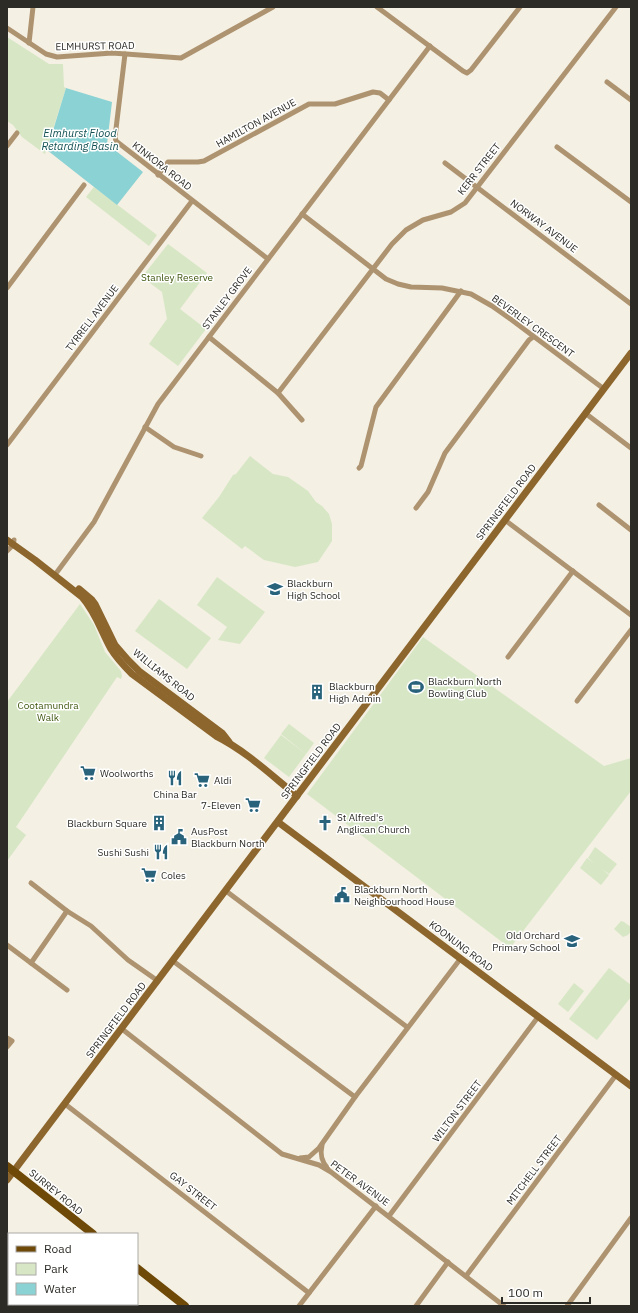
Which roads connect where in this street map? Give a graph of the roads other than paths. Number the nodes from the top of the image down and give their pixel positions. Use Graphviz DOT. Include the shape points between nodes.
graph roads {
  1 [pos="33,7"];
  2 [pos="273,7"];
  3 [pos="377,7"];
  4 [pos="616,7"];
  5 [pos="517,8"];
  6 [pos="7,28"];
  7 [pos="29,43"];
  8 [pos="430,46"];
  9 [pos="125,54"];
  10 [pos="607,82"];
  11 [pos="389,100"];
  12 [pos="631,100"];
  13 [pos="16,133"];
  14 [pos="7,146"];
  15 [pos="557,147"];
  16 [pos="445,163"];
  17 [pos="158,175"];
  18 [pos="84,185"];
  19 [pos="478,187"];
  20 [pos="192,201"];
  21 [pos="631,202"];
  22 [pos="302,214"];
  23 [pos="268,259"];
  24 [pos="373,269"];
  25 [pos="7,288"];
  26 [pos="460,291"];
  27 [pos="631,304"];
  28 [pos="209,337"];
  29 [pos="533,337"];
  30 [pos="631,353"];
  31 [pos="604,389"];
  32 [pos="278,393"];
  33 [pos="585,413"];
  34 [pos="302,420"];
  35 [pos="145,427"];
  36 [pos="7,446"];
  37 [pos="631,448"];
  38 [pos="201,456"];
  39 [pos="359,468"];
  40 [pos="598,506"];
  41 [pos="416,508"];
  42 [pos="505,520"];
  43 [pos="631,530"];
  44 [pos="9,540"];
  45 [pos="7,552"];
  46 [pos="573,572"];
  47 [pos="56,574"];
  48 [pos="90,602"];
  49 [pos="631,615"];
  50 [pos="631,630"];
  51 [pos="508,657"];
  52 [pos="171,694"];
  53 [pos="161,695"];
  54 [pos="577,701"];
  55 [pos="186,710"];
  56 [pos="298,796"];
  57 [pos="278,822"];
  58 [pos="31,883"];
  59 [pos="226,891"];
  60 [pos="67,911"];
  61 [pos="7,945"];
  62 [pos="460,958"];
  63 [pos="173,961"];
  64 [pos="31,963"];
  65 [pos="158,981"];
  66 [pos="67,990"];
  67 [pos="538,1017"];
  68 [pos="407,1027"];
  69 [pos="122,1029"];
  70 [pos="7,1038"];
  71 [pos="7,1047"];
  72 [pos="616,1075"];
  73 [pos="631,1086"];
  74 [pos="355,1097"];
  75 [pos="65,1104"];
  76 [pos="322,1144"];
  77 [pos="299,1159"];
  78 [pos="10,1169"];
  79 [pos="331,1172"];
  80 [pos="7,1180"];
  81 [pos="376,1206"];
  82 [pos="389,1216"];
  83 [pos="631,1218"];
  84 [pos="92,1233"];
  85 [pos="448,1262"];
  86 [pos="138,1269"];
  87 [pos="466,1276"];
  88 [pos="309,1293"];
  89 [pos="185,1306"];
  90 [pos="299,1306"];
  91 [pos="416,1306"];
  92 [pos="504,1306"];
  93 [pos="568,1306"];
  1 -- 7 [label="street"];
  2 -- 9 [label="street, ELMHURST ROAD" via="181,58"];
  3 -- 8 [label="street"];
  4 -- 19 [label="street, KERR STREET"];
  5 -- 8 [label="street" via="467,73"];
  6 -- 7 [label="street, ELMHURST ROAD"];
  7 -- 9 [label="street, ELMHURST ROAD" via="46,54 57,57"];
  8 -- 11 [label="street, STANLEY GROVE"];
  9 -- 17 [label="street, KINKORA ROAD" via="116,141"];
  10 -- 12 [label="street"];
  11 -- 17 [label="street, HAMILTON AVENUE" via="380,93 373,92 335,104 309,104 204,161 168,162"];
  11 -- 22 [label="street, STANLEY GROVE"];
  13 -- 14 [label="street"];
  15 -- 21 [label="street"];
  16 -- 19 [label="street, NORWAY AVENUE"];
  17 -- 20 [label="street, KINKORA ROAD"];
  18 -- 25 [label="street"];
  19 -- 24 [label="street, KERR STREET" via="465,203 451,212 423,220 406,230"];
  19 -- 27 [label="street, NORWAY AVENUE"];
  20 -- 23 [label="street, KINKORA ROAD"];
  20 -- 36 [label="street, TYRRELL AVENUE"];
  22 -- 23 [label="street, STANLEY GROVE"];
  22 -- 24 [label="street, BEVERLEY CRESCENT"];
  23 -- 28 [label="street, STANLEY GROVE"];
  24 -- 26 [label="street, BEVERLEY CRESCENT" via="398,284"];
  24 -- 32 [label="street, KERR STREET"];
  26 -- 29 [label="street, BEVERLEY CRESCENT" via="492,306"];
  26 -- 39 [label="street" via="376,407"];
  28 -- 32 [label="street"];
  28 -- 35 [label="street, STANLEY GROVE" via="158,404"];
  29 -- 31 [label="street, BEVERLEY CRESCENT"];
  29 -- 41 [label="street" via="444,453 428,492"];
  30 -- 31 [label="main road, SPRINGFIELD ROAD"];
  31 -- 33 [label="main road, SPRINGFIELD ROAD"];
  32 -- 34 [label="street"];
  33 -- 37 [label="street"];
  33 -- 42 [label="main road, SPRINGFIELD ROAD"];
  35 -- 38 [label="street" via="174,447"];
  35 -- 47 [label="street, STANLEY GROVE" via="94,522"];
  40 -- 43 [label="street"];
  42 -- 46 [label="street"];
  42 -- 56 [label="main road, SPRINGFIELD ROAD"];
  44 -- 45 [label="street"];
  44 -- 47 [label="main road, WILLIAMS ROAD"];
  46 -- 49 [label="street"];
  46 -- 51 [label="street"];
  47 -- 48 [label="main road, WILLIAMS ROAD"];
  48 -- 52 [label="main road, WILLIAMS ROAD" via="101,614 110,636 122,654 139,671"];
  48 -- 53 [label="main road, WILLIAMS ROAD" via="112,650 121,662 132,674"];
  50 -- 54 [label="street"];
  52 -- 53 [label="main road"];
  52 -- 55 [label="main road, WILLIAMS ROAD"];
  53 -- 55 [label="main road, WILLIAMS ROAD"];
  55 -- 56 [label="main road, WILLIAMS ROAD" via="216,736 230,743"];
  56 -- 57 [label="main road, SPRINGFIELD ROAD"];
  57 -- 59 [label="main road, SPRINGFIELD ROAD"];
  57 -- 62 [label="main road, KOONUNG ROAD"];
  58 -- 60 [label="street"];
  59 -- 63 [label="main road, SPRINGFIELD ROAD"];
  59 -- 68 [label="street"];
  60 -- 64 [label="street"];
  60 -- 65 [label="street" via="91,926 128,960"];
  61 -- 64 [label="street"];
  62 -- 67 [label="main road, KOONUNG ROAD"];
  62 -- 68 [label="street"];
  63 -- 65 [label="main road, SPRINGFIELD ROAD"];
  63 -- 74 [label="street"];
  64 -- 66 [label="street"];
  65 -- 69 [label="main road, SPRINGFIELD ROAD"];
  67 -- 72 [label="main road, KOONUNG ROAD"];
  67 -- 82 [label="street, WILTON STREET"];
  68 -- 74 [label="street"];
  69 -- 75 [label="main road, SPRINGFIELD ROAD"];
  69 -- 77 [label="street, PETER AVENUE" via="282,1154"];
  70 -- 71 [label="street" via="12,1041"];
  72 -- 73 [label="main road, KOONUNG ROAD"];
  72 -- 87 [label="street, MITCHELL STREET"];
  74 -- 76 [label="street"];
  75 -- 78 [label="main road, SPRINGFIELD ROAD"];
  75 -- 88 [label="street, GAY STREET"];
  76 -- 77 [label="street" via="309,1157"];
  76 -- 79 [label="street" via="322,1160"];
  77 -- 79 [label="street, PETER AVENUE"];
  78 -- 80 [label="main road, SPRINGFIELD ROAD"];
  78 -- 84 [label="main road, SURREY ROAD"];
  79 -- 81 [label="street, PETER AVENUE"];
  81 -- 82 [label="street, PETER AVENUE"];
  81 -- 88 [label="street"];
  82 -- 85 [label="street, PETER AVENUE"];
  83 -- 93 [label="street"];
  85 -- 87 [label="street, PETER AVENUE"];
  85 -- 91 [label="street"];
  86 -- 89 [label="main road"];
  87 -- 92 [label="street, PETER AVENUE"];
  88 -- 90 [label="street"];
}
